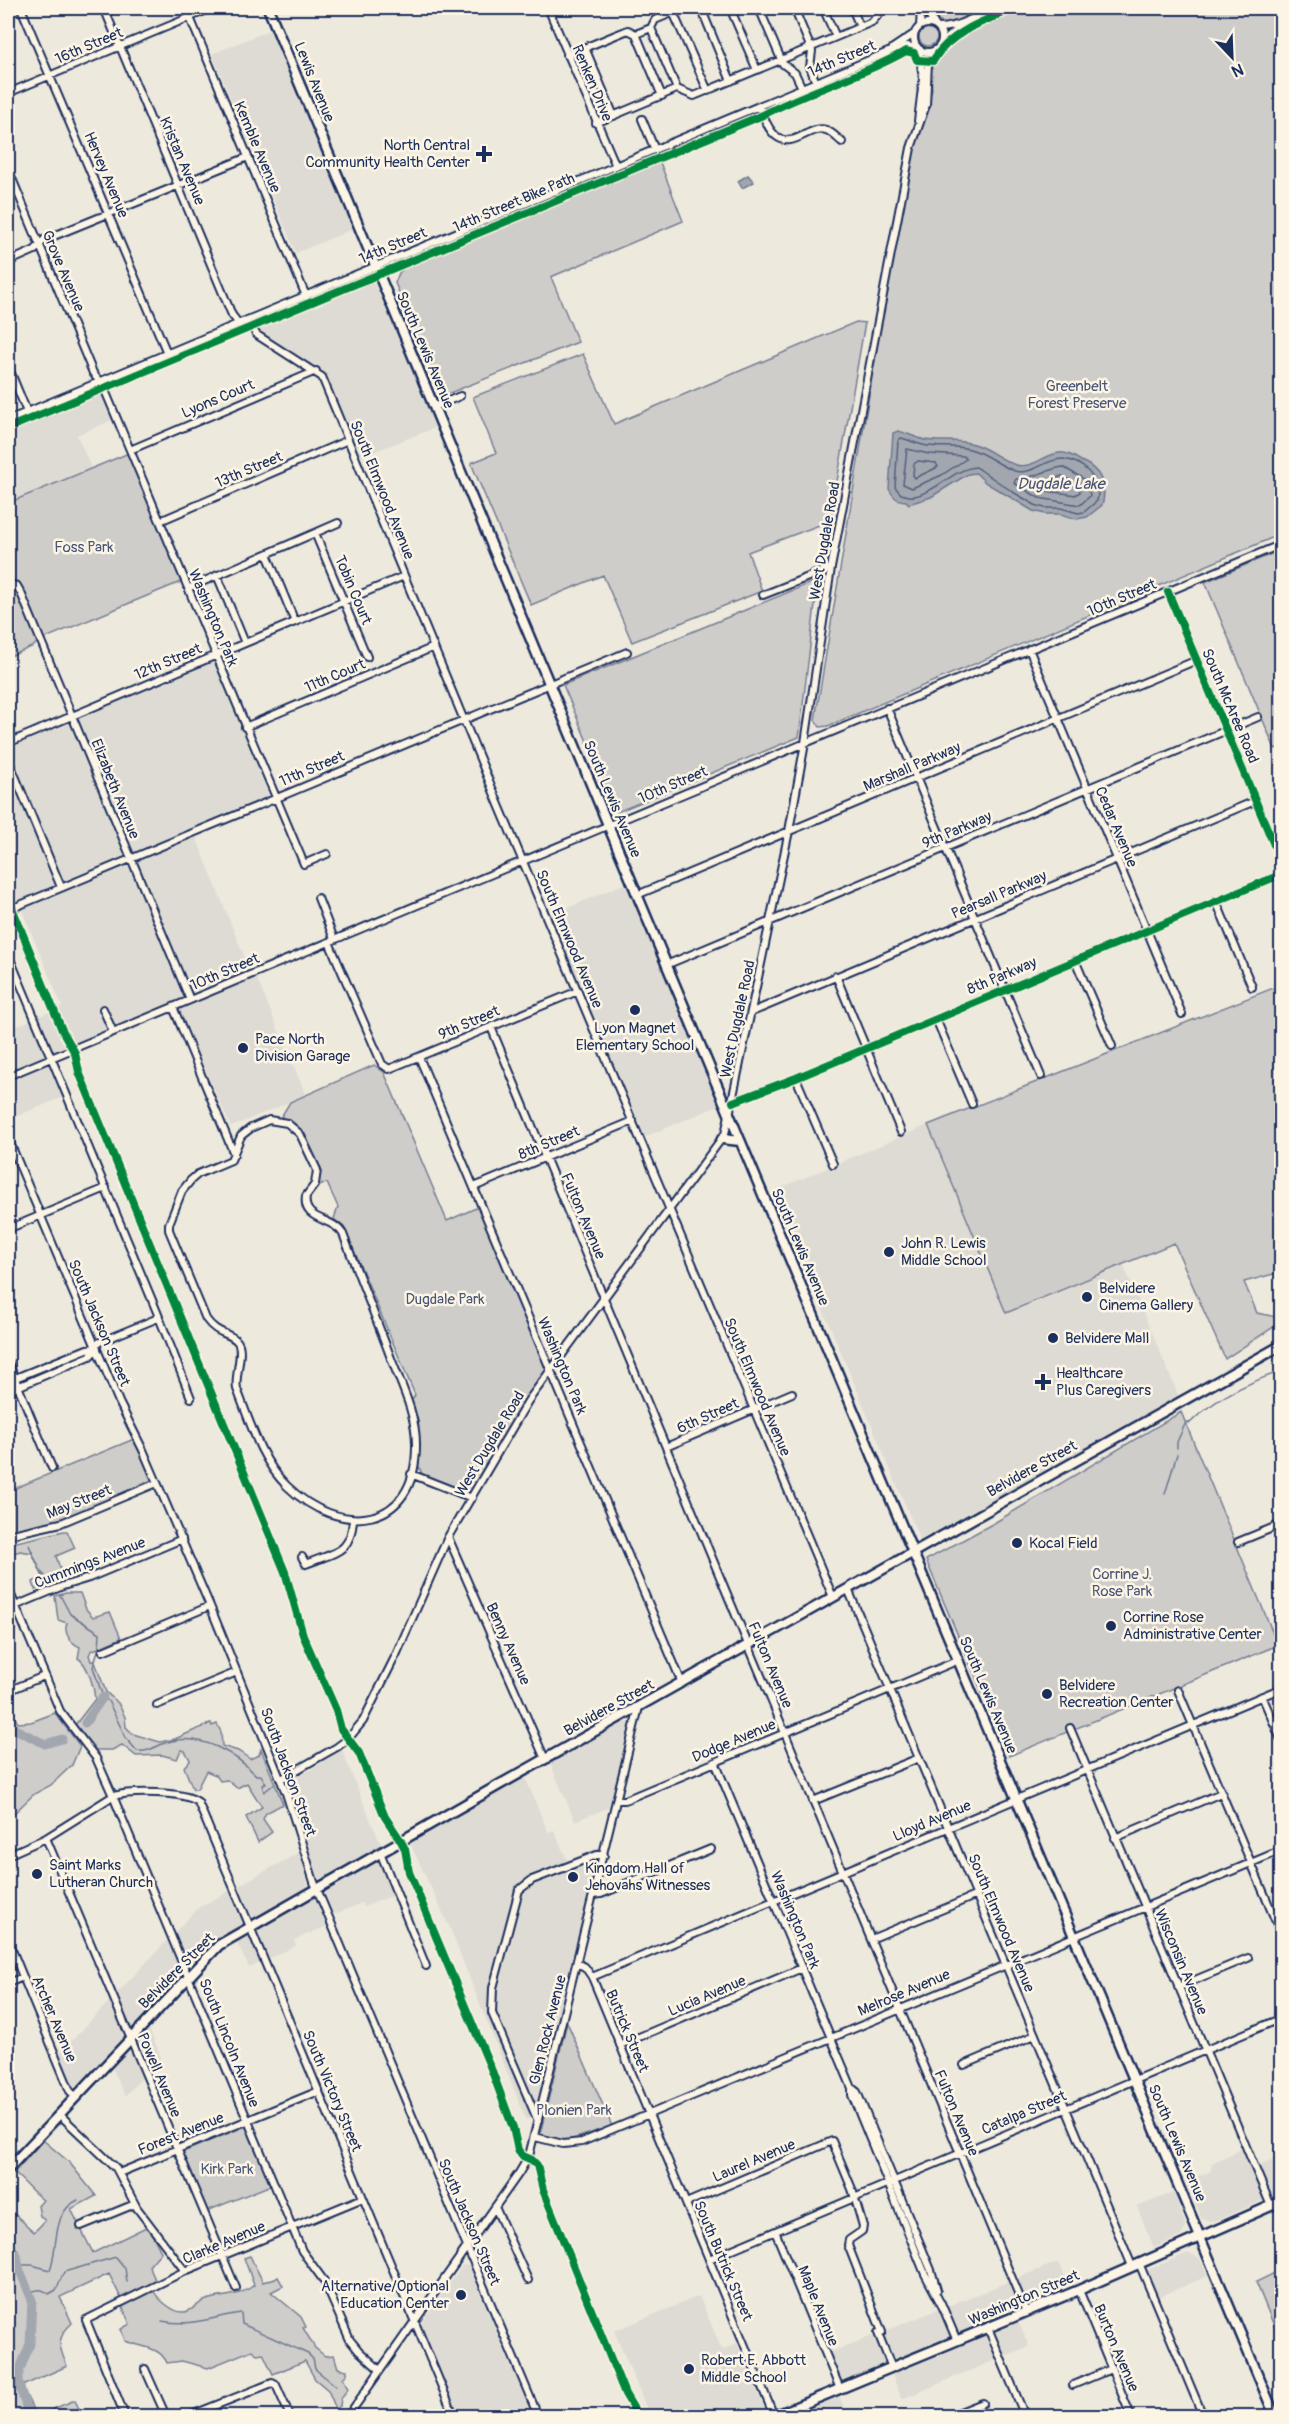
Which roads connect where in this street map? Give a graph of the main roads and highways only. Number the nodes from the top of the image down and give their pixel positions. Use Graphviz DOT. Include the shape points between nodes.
graph roads {
  1 [pos="268,8"];
  2 [pos="375,267"];
  3 [pos="722,1139"];
  4 [pos="740,1141"];
  5 [pos="1281,1345"];
  6 [pos="913,1552"];
  7 [pos="8,2169"];
  8 [pos="1281,2201"];
  9 [pos="1202,2237"];
  10 [pos="774,2416"];
  11 [pos="1275,2416"];
  1 -- 2 [label="main road, Lewis Avenue"];
  2 -- 4 [label="main road, South Lewis Avenue"];
  3 -- 4 [label="main road"];
  4 -- 6 [label="main road, South Lewis Avenue"];
  5 -- 6 [label="main road, Belvidere Street"];
  6 -- 7 [label="main road, Belvidere Street" via="213,1950"];
  6 -- 9 [label="main road, South Lewis Avenue"];
  8 -- 9 [label="main road, Washington Street"];
  9 -- 10 [label="main road, Washington Street"];
  9 -- 11 [label="main road, South Lewis Avenue"];
}
